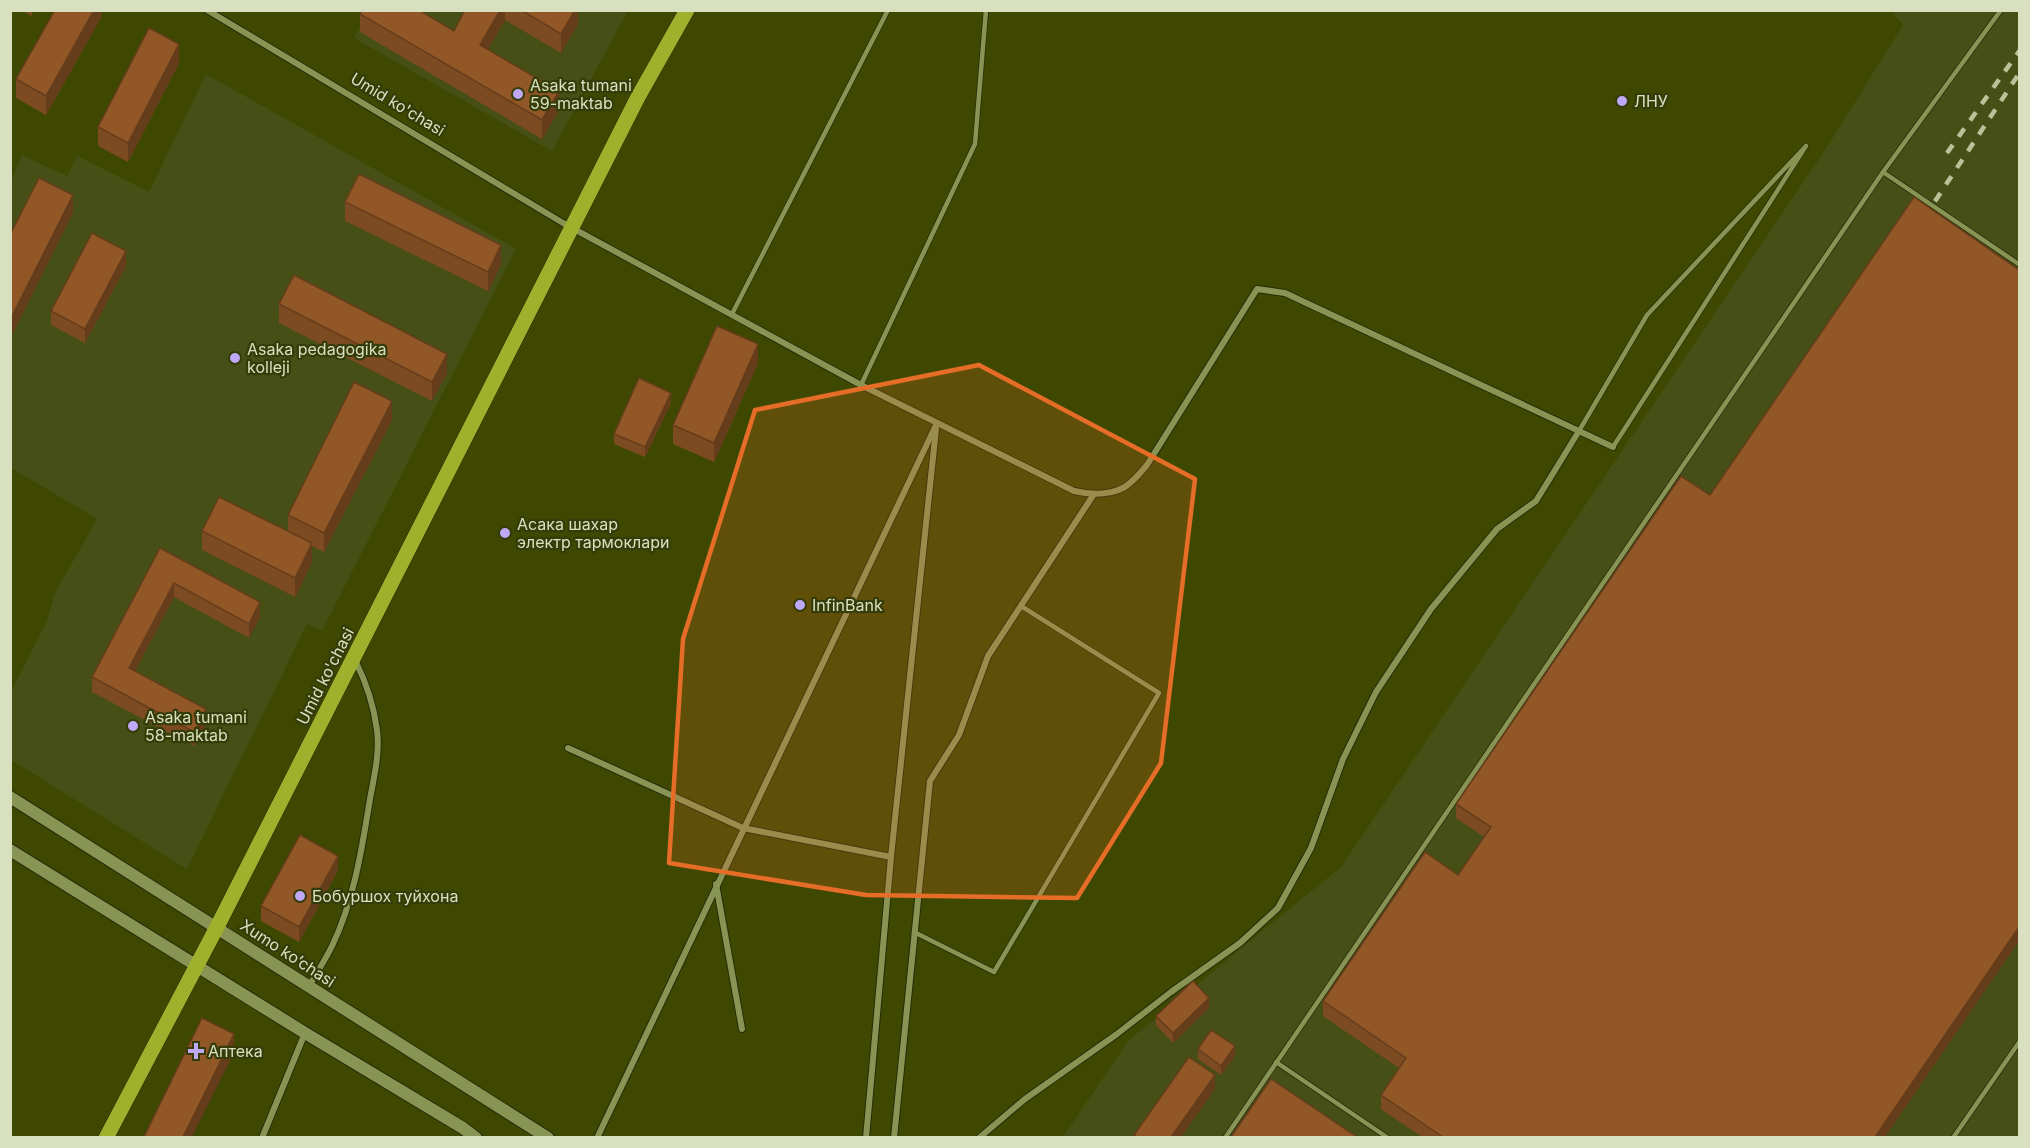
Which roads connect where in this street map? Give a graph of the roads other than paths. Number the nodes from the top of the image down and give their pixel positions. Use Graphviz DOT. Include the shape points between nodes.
graph roads {
  1 [pos="207,10"];
  2 [pos="687,10"];
  3 [pos="888,10"];
  4 [pos="986,10"];
  5 [pos="2001,10"];
  6 [pos="1883,172"];
  7 [pos="572,228"];
  8 [pos="2019,265"];
  9 [pos="732,314"];
  10 [pos="861,385"];
  11 [pos="937,423"];
  12 [pos="1579,431"];
  13 [pos="1613,447"];
  14 [pos="1094,494"];
  15 [pos="1020,606"];
  16 [pos="354,658"];
  17 [pos="568,748"];
  18 [pos="10,796"];
  19 [pos="743,828"];
  20 [pos="10,850"];
  21 [pos="891,857"];
  22 [pos="716,883"];
  23 [pos="217,927"];
  24 [pos="914,932"];
  25 [pos="197,965"];
  26 [pos="309,986"];
  27 [pos="742,1029"];
  28 [pos="305,1033"];
  29 [pos="2019,1041"];
  30 [pos="1276,1062"];
  31 [pos="106,1137"];
  32 [pos="262,1137"];
  33 [pos="476,1137"];
  34 [pos="548,1137"];
  35 [pos="597,1137"];
  36 [pos="866,1137"];
  37 [pos="894,1137"];
  38 [pos="979,1137"];
  39 [pos="1225,1137"];
  40 [pos="1388,1137"];
  41 [pos="1953,1137"];
  1 -- 7 [label="street, Umid ko'chasi"];
  2 -- 7 [label="main road, Umid ko'chasi"];
  3 -- 9 [label="lane"];
  4 -- 10 [label="lane" via="975,144"];
  5 -- 6 [label="lane"];
  6 -- 8 [label="lane"];
  6 -- 30 [label="lane"];
  7 -- 9 [label="street"];
  7 -- 16 [label="main road, Umid ko'chasi"];
  9 -- 10 [label="street"];
  10 -- 11 [label="street"];
  11 -- 14 [label="street" via="1074,490"];
  11 -- 19 [label="street"];
  11 -- 21 [label="street"];
  12 -- 13 [label="street"];
  12 -- 13 [label="lane" via="1647,315 1806,146"];
  12 -- 14 [label="street" via="1285,293 1257,289 1147,465 1128,485"];
  12 -- 38 [label="street" via="1536,501 1497,529 1431,609 1376,692 1343,759 1311,848 1278,908 1240,943"];
  14 -- 15 [label="street"];
  15 -- 24 [label="street" via="988,656 959,735 930,781"];
  15 -- 24 [label="lane" via="1159,693 994,972"];
  16 -- 23 [label="main road, Umid ko'chasi"];
  16 -- 26 [label="street" via="371,700 378,731 375,771 347,906 332,945"];
  17 -- 19 [label="street"];
  18 -- 23 [label="main road, Xumo ko’chasi"];
  19 -- 21 [label="street"];
  19 -- 22 [label="street"];
  20 -- 25 [label="main road"];
  21 -- 36 [label="street"];
  22 -- 27 [label="street"];
  22 -- 35 [label="street"];
  23 -- 25 [label="main road, Umid ko'chasi"];
  23 -- 26 [label="main road, Xumo ko’chasi"];
  24 -- 37 [label="street"];
  25 -- 28 [label="main road"];
  25 -- 31 [label="main road, Umid ko'chasi"];
  26 -- 34 [label="main road, Xumo ko’chasi"];
  28 -- 32 [label="street"];
  28 -- 33 [label="main road"];
  29 -- 41 [label="lane"];
  30 -- 39 [label="lane"];
  30 -- 40 [label="lane"];
}
